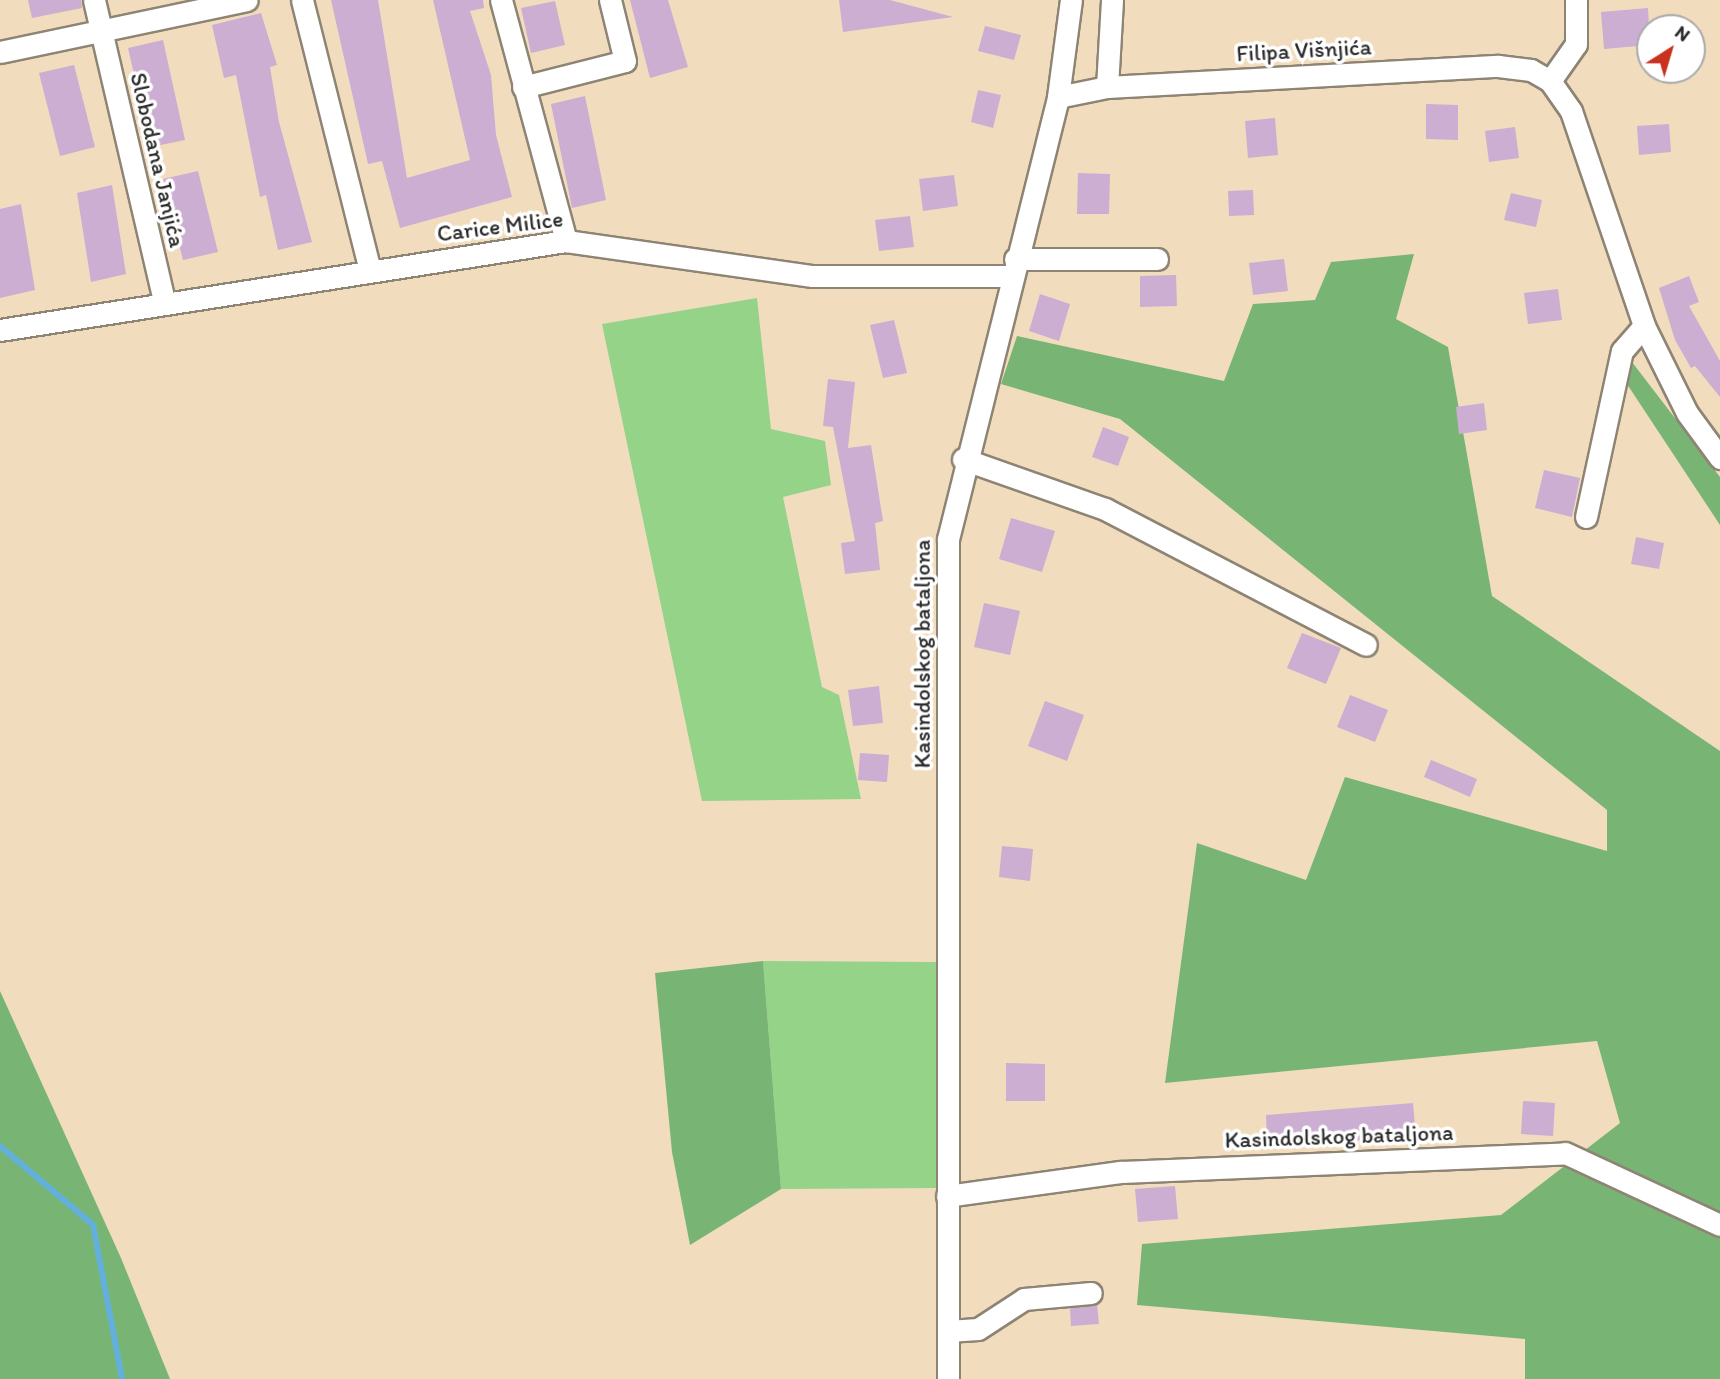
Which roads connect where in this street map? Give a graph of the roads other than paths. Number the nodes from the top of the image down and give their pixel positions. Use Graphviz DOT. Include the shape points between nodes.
graph roads {
  1 [pos="94,0"];
  2 [pos="247,0"];
  3 [pos="302,0"];
  4 [pos="500,0"];
  5 [pos="610,0"];
  6 [pos="1071,0"];
  7 [pos="1112,0"];
  8 [pos="1577,0"];
  9 [pos="102,29"];
  10 [pos="0,52"];
  11 [pos="1550,81"];
  12 [pos="523,87"];
  13 [pos="1107,87"];
  14 [pos="1058,97"];
  15 [pos="566,241"];
  16 [pos="1157,259"];
  17 [pos="1013,268"];
  18 [pos="370,270"];
  19 [pos="164,302"];
  20 [pos="1644,326"];
  21 [pos="0,330"];
  22 [pos="1720,457"];
  23 [pos="963,459"];
  24 [pos="1586,517"];
  25 [pos="1366,645"];
  26 [pos="947,1196"];
  27 [pos="1720,1225"];
  28 [pos="1091,1293"];
  29 [pos="948,1331"];
  30 [pos="948,1379"];
  1 -- 9 [label="street, Slobodana Janjića"];
  2 -- 9 [label="street"];
  3 -- 18 [label="street"];
  4 -- 12 [label="street"];
  5 -- 12 [label="street" via="625,61"];
  6 -- 14 [label="street, Kasindolskog bataljona"];
  7 -- 13 [label="street"];
  8 -- 11 [label="street" via="1576,44"];
  9 -- 10 [label="street"];
  9 -- 19 [label="street, Slobodana Janjića"];
  11 -- 13 [label="street, Filipa Višnjića" via="1531,70 1498,66"];
  11 -- 20 [label="street" via="1572,110"];
  12 -- 15 [label="street"];
  13 -- 14 [label="street, Filipa Višnjića"];
  14 -- 17 [label="street, Kasindolskog bataljona"];
  15 -- 17 [label="street, Carice Milice" via="813,276"];
  15 -- 18 [label="street, Carice Milice"];
  16 -- 17 [label="street, Carice Milice"];
  17 -- 23 [label="street, Kasindolskog bataljona"];
  18 -- 19 [label="street, Carice Milice"];
  19 -- 21 [label="street, Carice Milice"];
  20 -- 22 [label="street" via="1687,414"];
  20 -- 24 [label="street" via="1622,351"];
  23 -- 25 [label="street" via="1105,509"];
  23 -- 26 [label="street, Kasindolskog bataljona" via="948,539"];
  26 -- 27 [label="street, Kasindolskog bataljona" via="1120,1172 1565,1153"];
  26 -- 29 [label="street, Kasindolskog bataljona"];
  28 -- 29 [label="street" via="1024,1299 978,1329"];
  29 -- 30 [label="street, Kasindolskog bataljona"];
}
